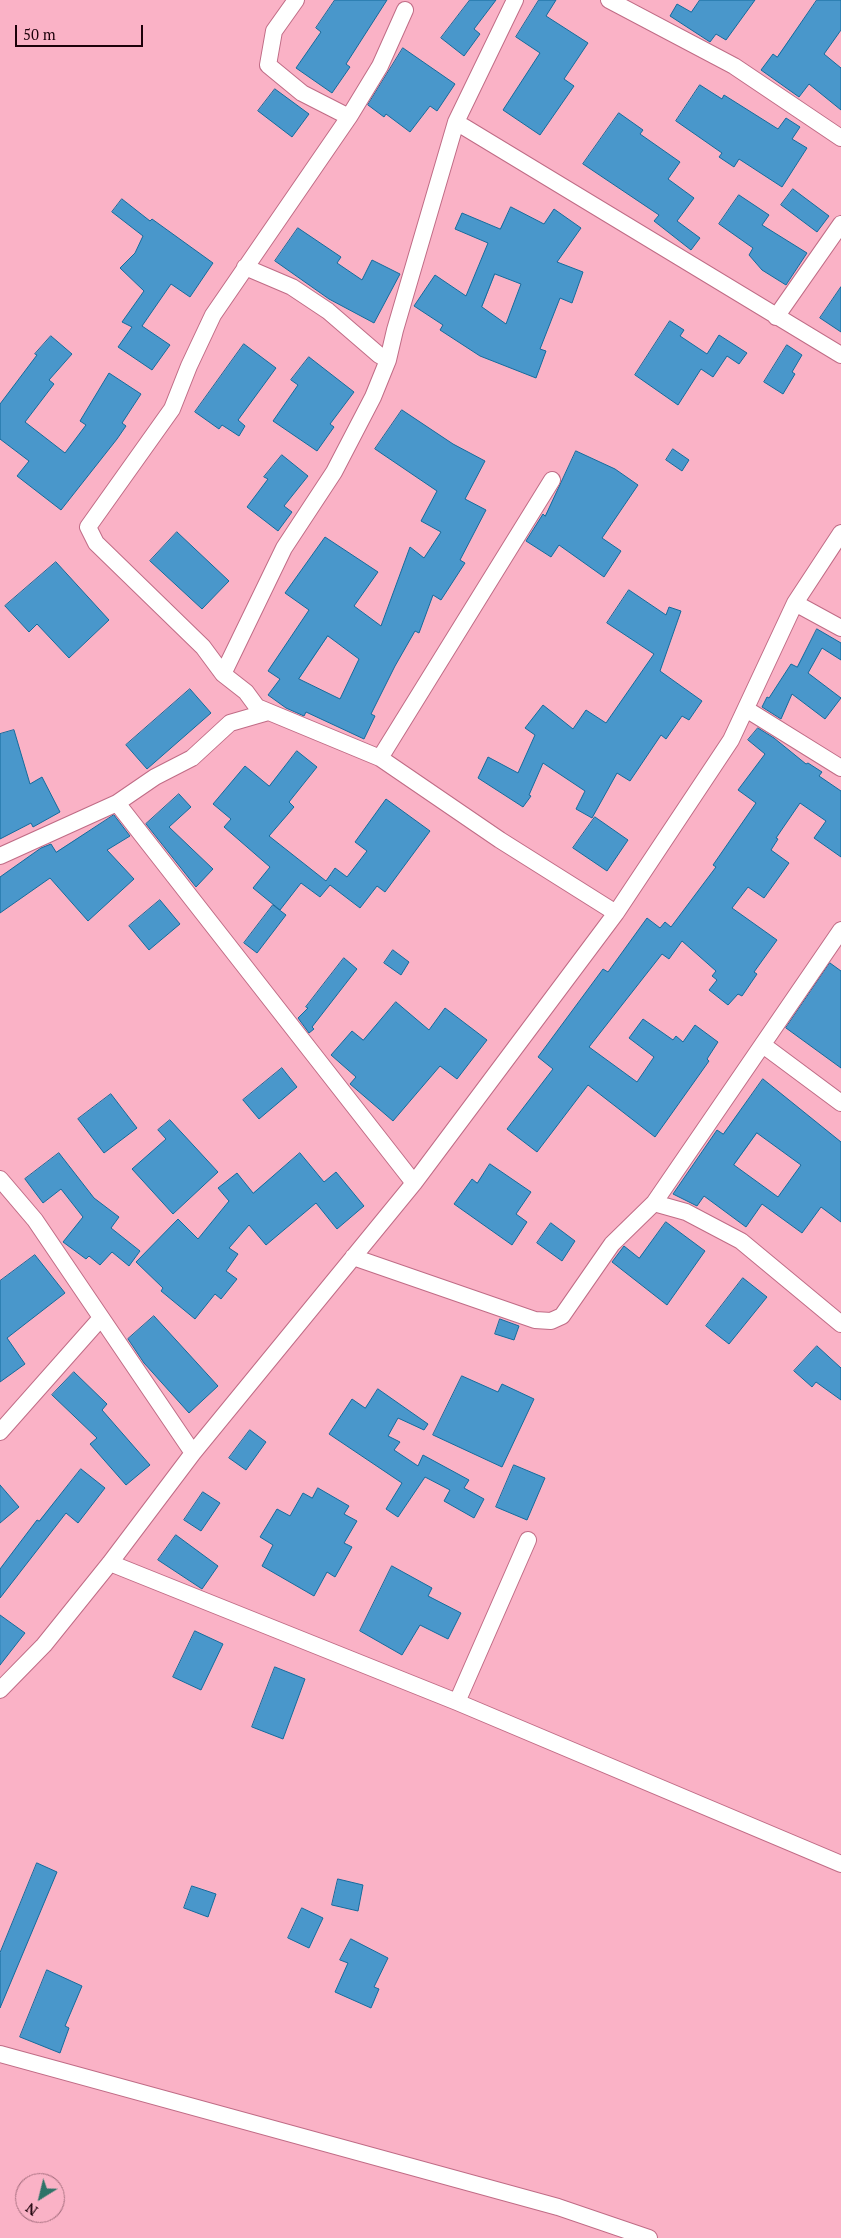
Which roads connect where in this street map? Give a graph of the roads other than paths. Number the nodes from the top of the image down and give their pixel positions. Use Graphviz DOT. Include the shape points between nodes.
graph roads {
  1 [pos="296,0"];
  2 [pos="515,0"];
  3 [pos="609,0"];
  4 [pos="405,10"];
  5 [pos="349,117"];
  6 [pos="456,122"];
  7 [pos="841,138"];
  8 [pos="841,224"];
  9 [pos="245,267"];
  10 [pos="776,317"];
  11 [pos="841,355"];
  12 [pos="388,360"];
  13 [pos="552,480"];
  14 [pos="841,533"];
  15 [pos="795,603"];
  16 [pos="841,628"];
  17 [pos="223,674"];
  18 [pos="746,709"];
  19 [pos="268,712"];
  20 [pos="380,758"];
  21 [pos="841,768"];
  22 [pos="117,803"];
  23 [pos="0,856"];
  24 [pos="616,914"];
  25 [pos="841,930"];
  26 [pos="763,1045"];
  27 [pos="841,1103"];
  28 [pos="0,1179"];
  29 [pos="414,1183"];
  30 [pos="654,1203"];
  31 [pos="353,1256"];
  32 [pos="101,1318"];
  33 [pos="841,1324"];
  34 [pos="0,1432"];
  35 [pos="193,1453"];
  36 [pos="528,1540"];
  37 [pos="110,1563"];
  38 [pos="0,1690"];
  39 [pos="457,1702"];
  40 [pos="841,1864"];
  41 [pos="0,2054"];
  42 [pos="649,2238"];
  1 -- 5 [label="street" via="274,31 268,65 302,93"];
  2 -- 6 [label="street"];
  3 -- 7 [label="street" via="734,66"];
  4 -- 5 [label="street" via="380,66"];
  5 -- 9 [label="street"];
  6 -- 10 [label="street"];
  6 -- 12 [label="street"];
  8 -- 10 [label="street"];
  9 -- 12 [label="street" via="292,287"];
  9 -- 17 [label="street" via="213,316 172,409 88,527 96,542 203,647"];
  10 -- 11 [label="street"];
  12 -- 17 [label="street" via="373,397 334,472 284,548"];
  13 -- 20 [label="street"];
  14 -- 15 [label="street"];
  15 -- 16 [label="street"];
  15 -- 18 [label="street"];
  17 -- 19 [label="street" via="246,692 257,707"];
  18 -- 21 [label="street"];
  18 -- 24 [label="street" via="731,740"];
  19 -- 20 [label="street"];
  19 -- 22 [label="street" via="230,723 192,758 155,777"];
  20 -- 24 [label="street"];
  22 -- 23 [label="street"];
  22 -- 29 [label="street"];
  24 -- 29 [label="street"];
  25 -- 26 [label="street"];
  26 -- 27 [label="street"];
  26 -- 30 [label="street"];
  28 -- 32 [label="street" via="35,1220"];
  29 -- 31 [label="street"];
  30 -- 31 [label="street" via="612,1244 562,1316 551,1321 535,1320"];
  30 -- 33 [label="street" via="686,1212 741,1241"];
  31 -- 35 [label="street"];
  32 -- 34 [label="street"];
  32 -- 35 [label="street"];
  35 -- 37 [label="street"];
  36 -- 39 [label="street"];
  37 -- 38 [label="street" via="44,1645"];
  37 -- 39 [label="street"];
  39 -- 40 [label="street"];
  41 -- 42 [label="street" via="558,2207"];
}
